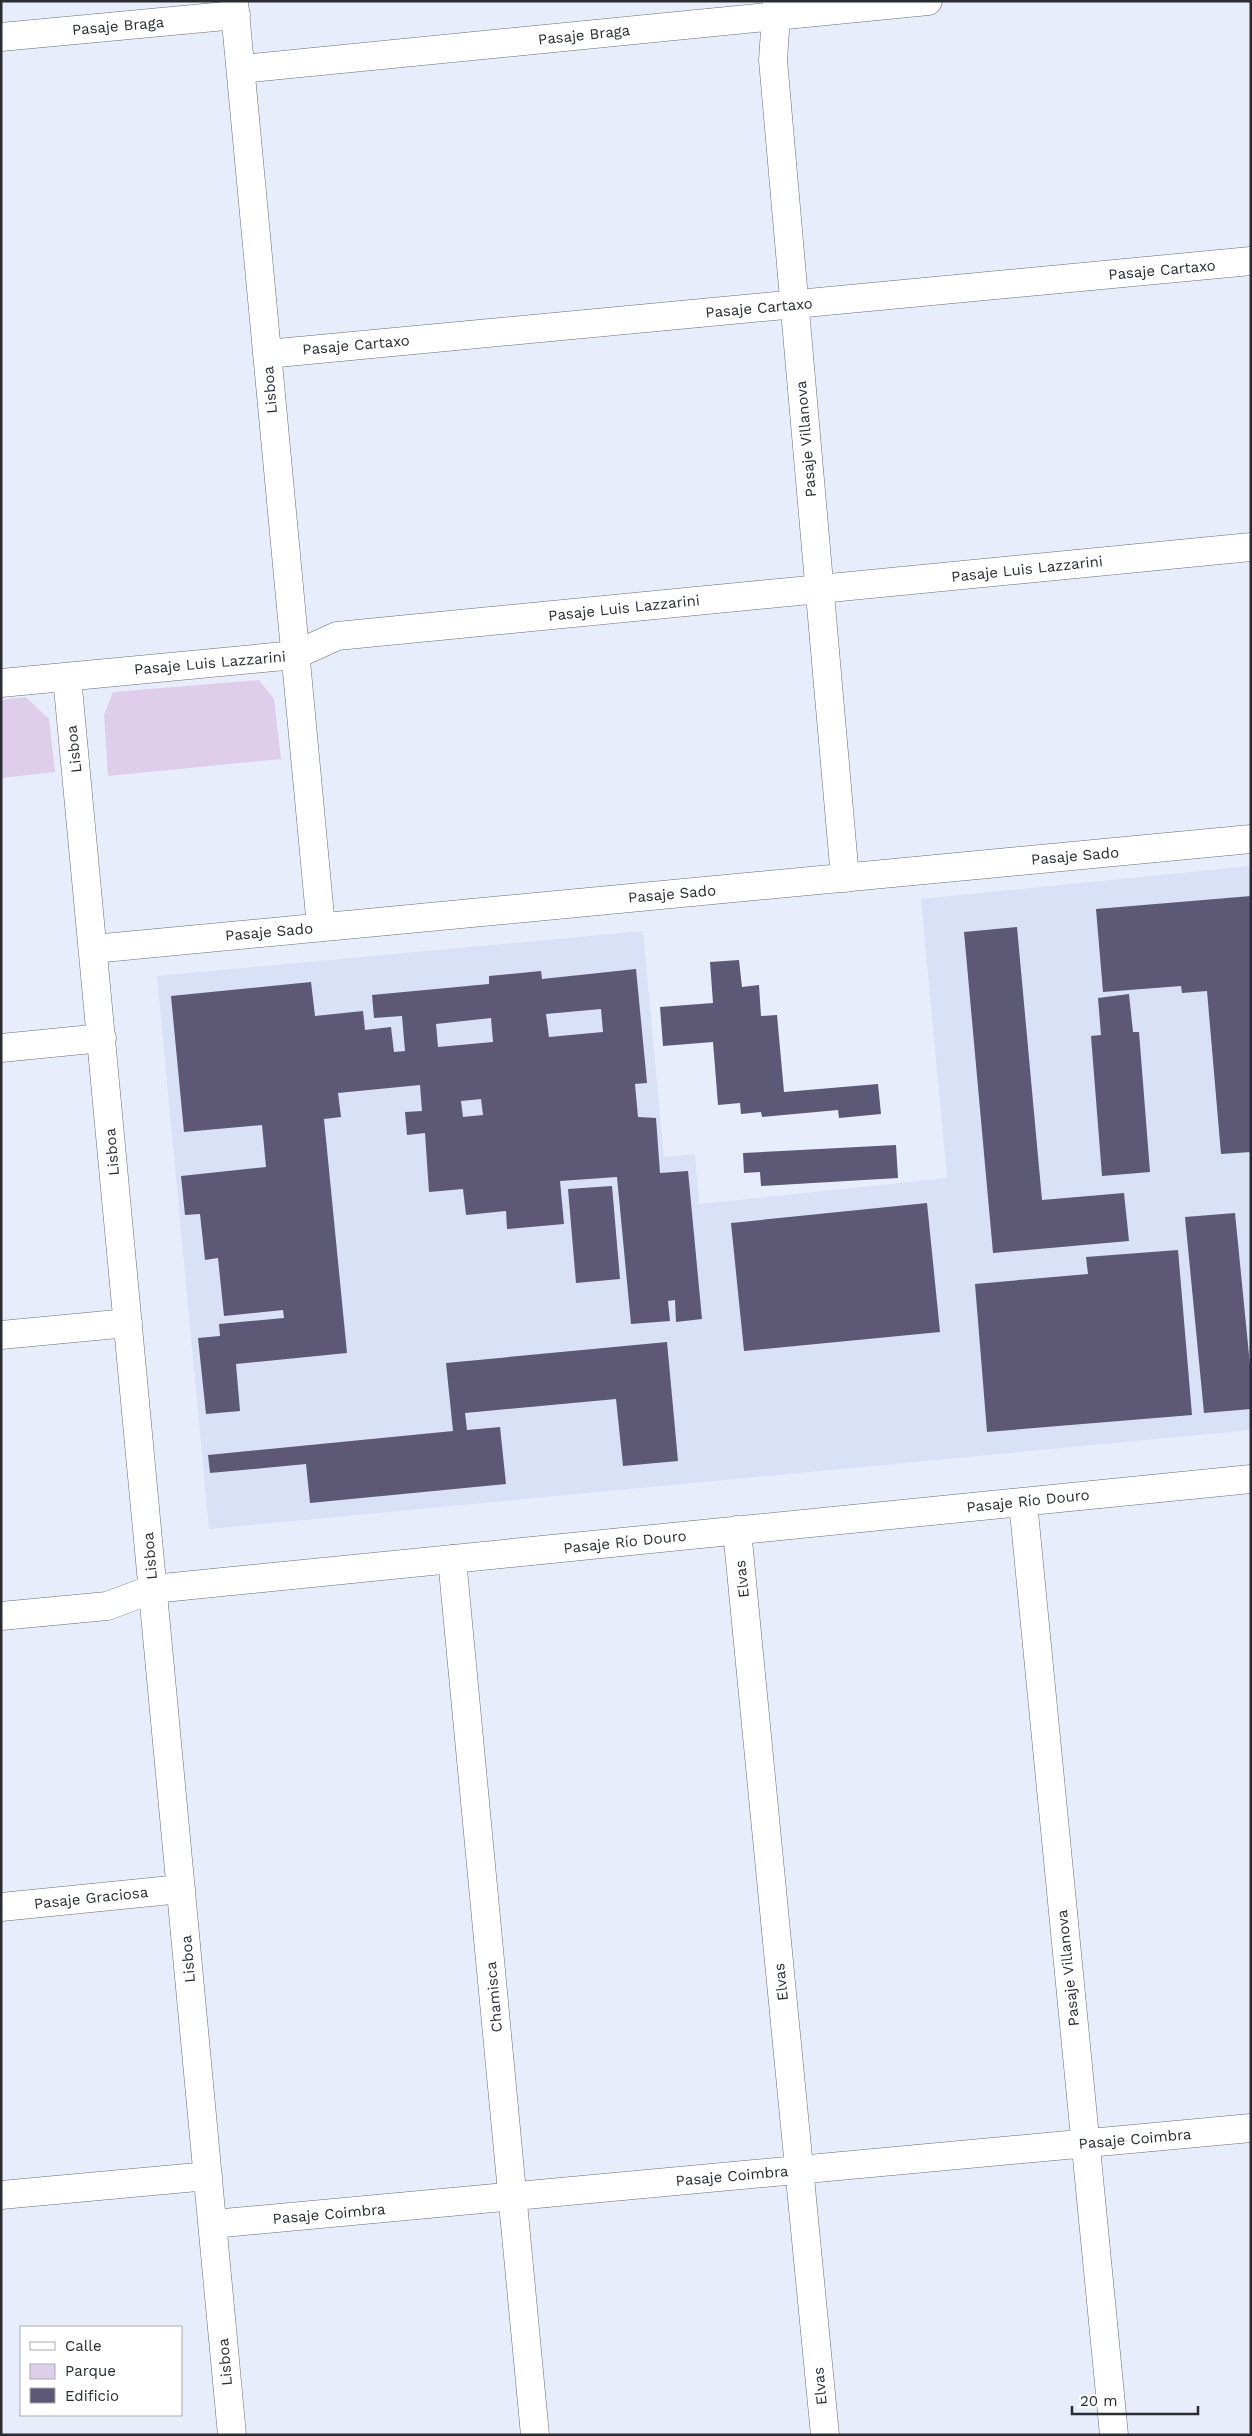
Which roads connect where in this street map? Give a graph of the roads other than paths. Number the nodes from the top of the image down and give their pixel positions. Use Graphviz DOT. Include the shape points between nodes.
graph roads {
  1 [pos="928,1"];
  2 [pos="235,8"];
  3 [pos="776,9"];
  4 [pos="1,37"];
  5 [pos="241,69"];
  6 [pos="1251,261"];
  7 [pos="794,304"];
  8 [pos="267,354"];
  9 [pos="1251,547"];
  10 [pos="819,589"];
  11 [pos="295,655"];
  12 [pos="67,676"];
  13 [pos="1,683"];
  14 [pos="1251,839"];
  15 [pos="845,878"];
  16 [pos="321,927"];
  17 [pos="93,949"];
  18 [pos="102,1038"];
  19 [pos="1,1048"];
  20 [pos="128,1323"];
  21 [pos="1,1334"];
  22 [pos="1251,1479"];
  23 [pos="1023,1502"];
  24 [pos="737,1530"];
  25 [pos="452,1560"];
  26 [pos="153,1590"];
  27 [pos="1,1616"];
  28 [pos="181,1889"];
  29 [pos="1,1907"];
  30 [pos="1251,2128"];
  31 [pos="1085,2143"];
  32 [pos="799,2170"];
  33 [pos="208,2176"];
  34 [pos="1,2195"];
  35 [pos="513,2196"];
  36 [pos="213,2224"];
  37 [pos="232,2435"];
  38 [pos="535,2435"];
  39 [pos="825,2435"];
  40 [pos="1114,2435"];
  1 -- 3 [label="street, Pasaje Braga"];
  2 -- 4 [label="street, Pasaje Braga"];
  2 -- 5 [label="street, Lisboa"];
  3 -- 5 [label="street, Pasaje Braga"];
  3 -- 7 [label="street, Pasaje Villanova" via="773,60"];
  5 -- 8 [label="street, Lisboa"];
  6 -- 7 [label="street, Pasaje Cartaxo"];
  7 -- 8 [label="street, Pasaje Cartaxo"];
  7 -- 10 [label="street, Pasaje Villanova"];
  8 -- 11 [label="street, Lisboa"];
  9 -- 10 [label="street, Pasaje Luis Lazzarini"];
  10 -- 11 [label="street, Pasaje Luis Lazzarini" via="338,636"];
  10 -- 15 [label="street, Pasaje Villanova"];
  11 -- 12 [label="street, Pasaje Luis Lazzarini"];
  11 -- 16 [label="street, Lisboa"];
  12 -- 13 [label="street, Pasaje Luis Lazzarini"];
  12 -- 17 [label="street, Lisboa"];
  14 -- 15 [label="street, Pasaje Sado"];
  15 -- 16 [label="street, Pasaje Sado"];
  16 -- 17 [label="street, Pasaje Sado"];
  17 -- 18 [label="street, Lisboa"];
  18 -- 19 [label="street"];
  18 -- 20 [label="street, Lisboa"];
  20 -- 21 [label="street"];
  20 -- 26 [label="street, Lisboa"];
  22 -- 23 [label="street, Pasaje Río Douro"];
  23 -- 24 [label="street, Pasaje Río Douro"];
  23 -- 31 [label="street, Pasaje Villanova"];
  24 -- 25 [label="street, Pasaje Río Douro"];
  24 -- 32 [label="street, Elvas"];
  25 -- 26 [label="street, Pasaje Río Douro"];
  25 -- 35 [label="street, Chamisca"];
  26 -- 27 [label="street, Pasaje Río Douro" via="107,1606"];
  26 -- 28 [label="street, Lisboa"];
  28 -- 29 [label="street, Pasaje Graciosa"];
  28 -- 33 [label="street, Lisboa"];
  30 -- 31 [label="street, Pasaje Coimbra"];
  31 -- 32 [label="street, Pasaje Coimbra"];
  31 -- 40 [label="street, Pasaje Villanova"];
  32 -- 35 [label="street, Pasaje Coimbra"];
  32 -- 39 [label="street, Elvas"];
  33 -- 34 [label="street"];
  33 -- 36 [label="street, Lisboa"];
  35 -- 36 [label="street, Pasaje Coimbra"];
  35 -- 38 [label="street, Chamisca"];
  36 -- 37 [label="street, Lisboa"];
}
